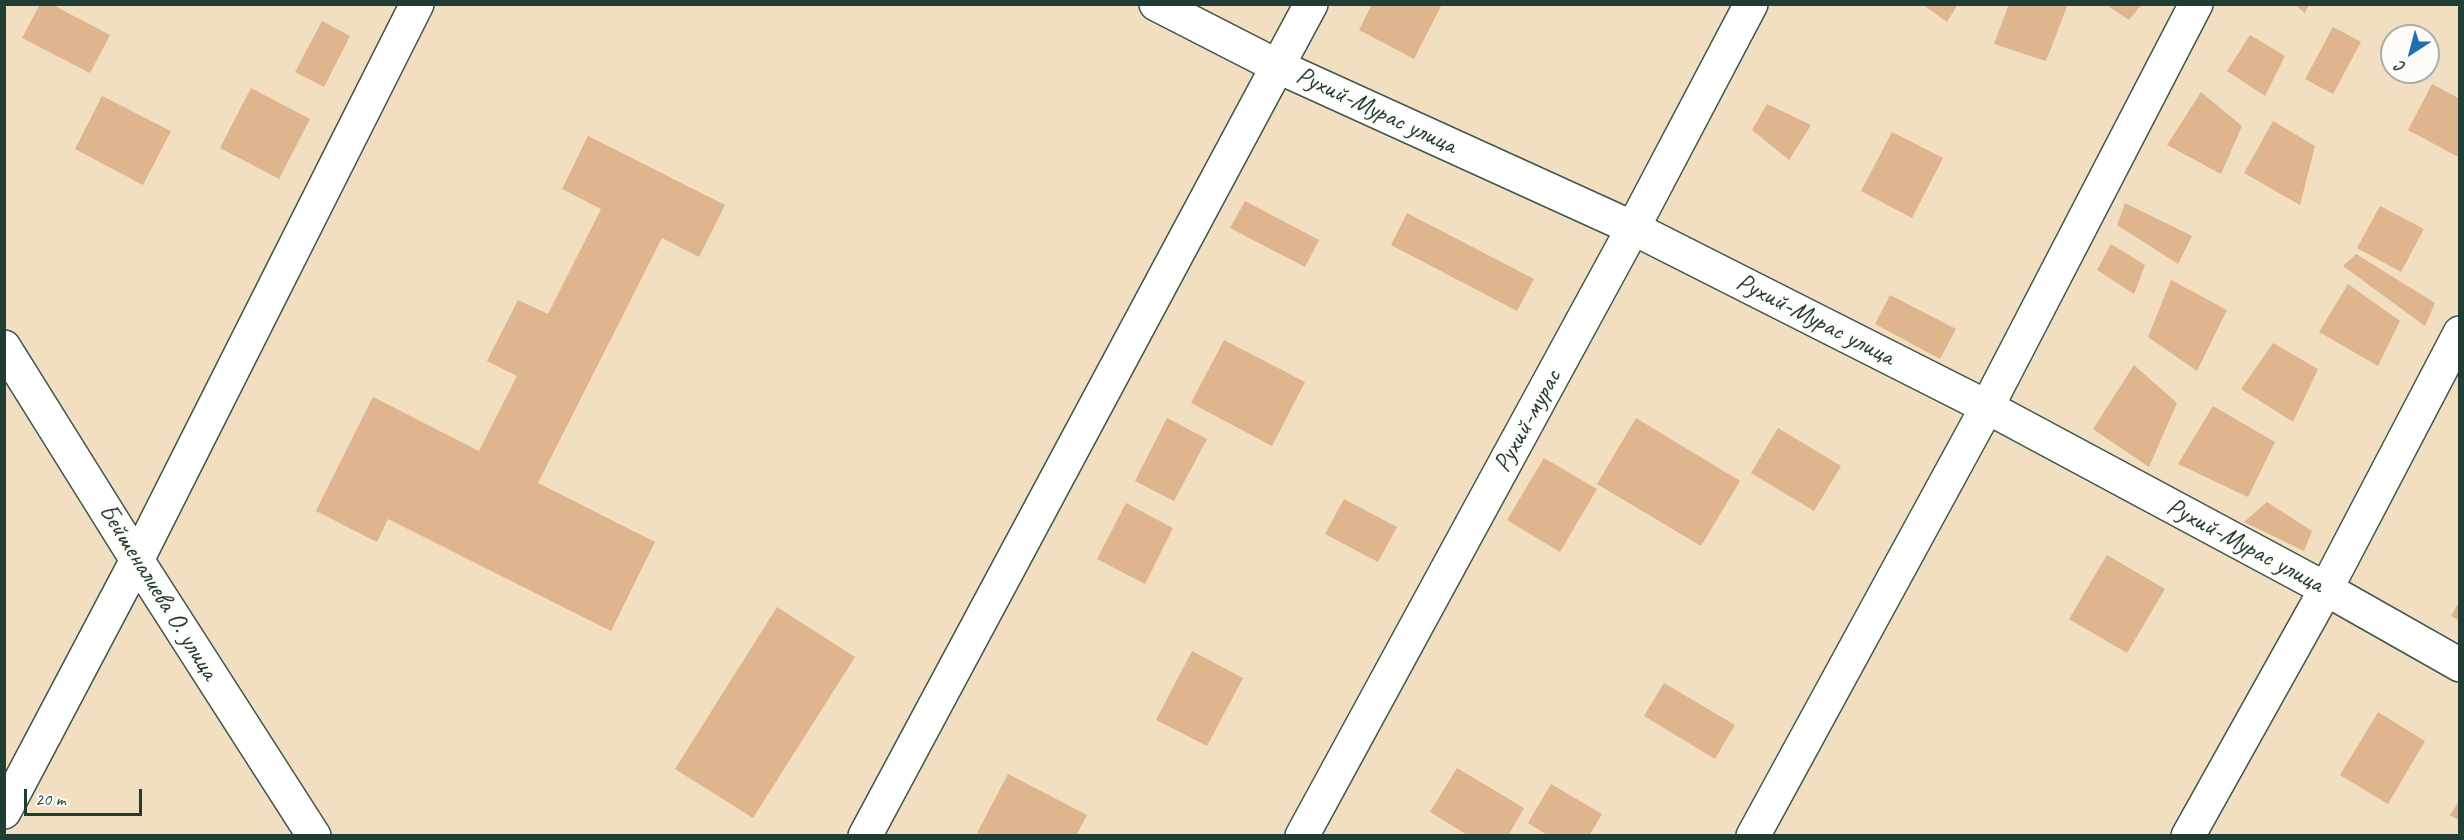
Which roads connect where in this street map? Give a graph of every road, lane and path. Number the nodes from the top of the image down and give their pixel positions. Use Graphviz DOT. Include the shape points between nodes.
graph roads {
  1 [pos="417,4"];
  2 [pos="1156,4"];
  3 [pos="1311,4"];
  4 [pos="1751,4"];
  5 [pos="2196,4"];
  6 [pos="1279,67"];
  7 [pos="1633,228"];
  8 [pos="2460,333"];
  9 [pos="4,347"];
  10 [pos="1987,407"];
  11 [pos="137,560"];
  12 [pos="2326,589"];
  13 [pos="2460,665"];
  14 [pos="4,812"];
  15 [pos="314,836"];
  16 [pos="865,836"];
  17 [pos="1302,836"];
  18 [pos="1753,836"];
  19 [pos="2188,836"];
  1 -- 11 [label="street"];
  2 -- 6 [label="street, Рухий-Мурас улица"];
  3 -- 6 [label="street"];
  4 -- 7 [label="street, Рухий-мурас"];
  5 -- 10 [label="street"];
  6 -- 7 [label="street, Рухий-Мурас улица"];
  6 -- 16 [label="street"];
  7 -- 10 [label="street, Рухий-Мурас улица"];
  7 -- 17 [label="street, Рухий-мурас"];
  8 -- 12 [label="street"];
  9 -- 11 [label="street, Бейшеналиева О. улица"];
  10 -- 12 [label="street, Рухий-Мурас улица"];
  10 -- 18 [label="street"];
  11 -- 14 [label="street"];
  11 -- 15 [label="street, Бейшеналиева О. улица"];
  12 -- 13 [label="street, Рухий-Мурас улица"];
  12 -- 19 [label="street"];
}
